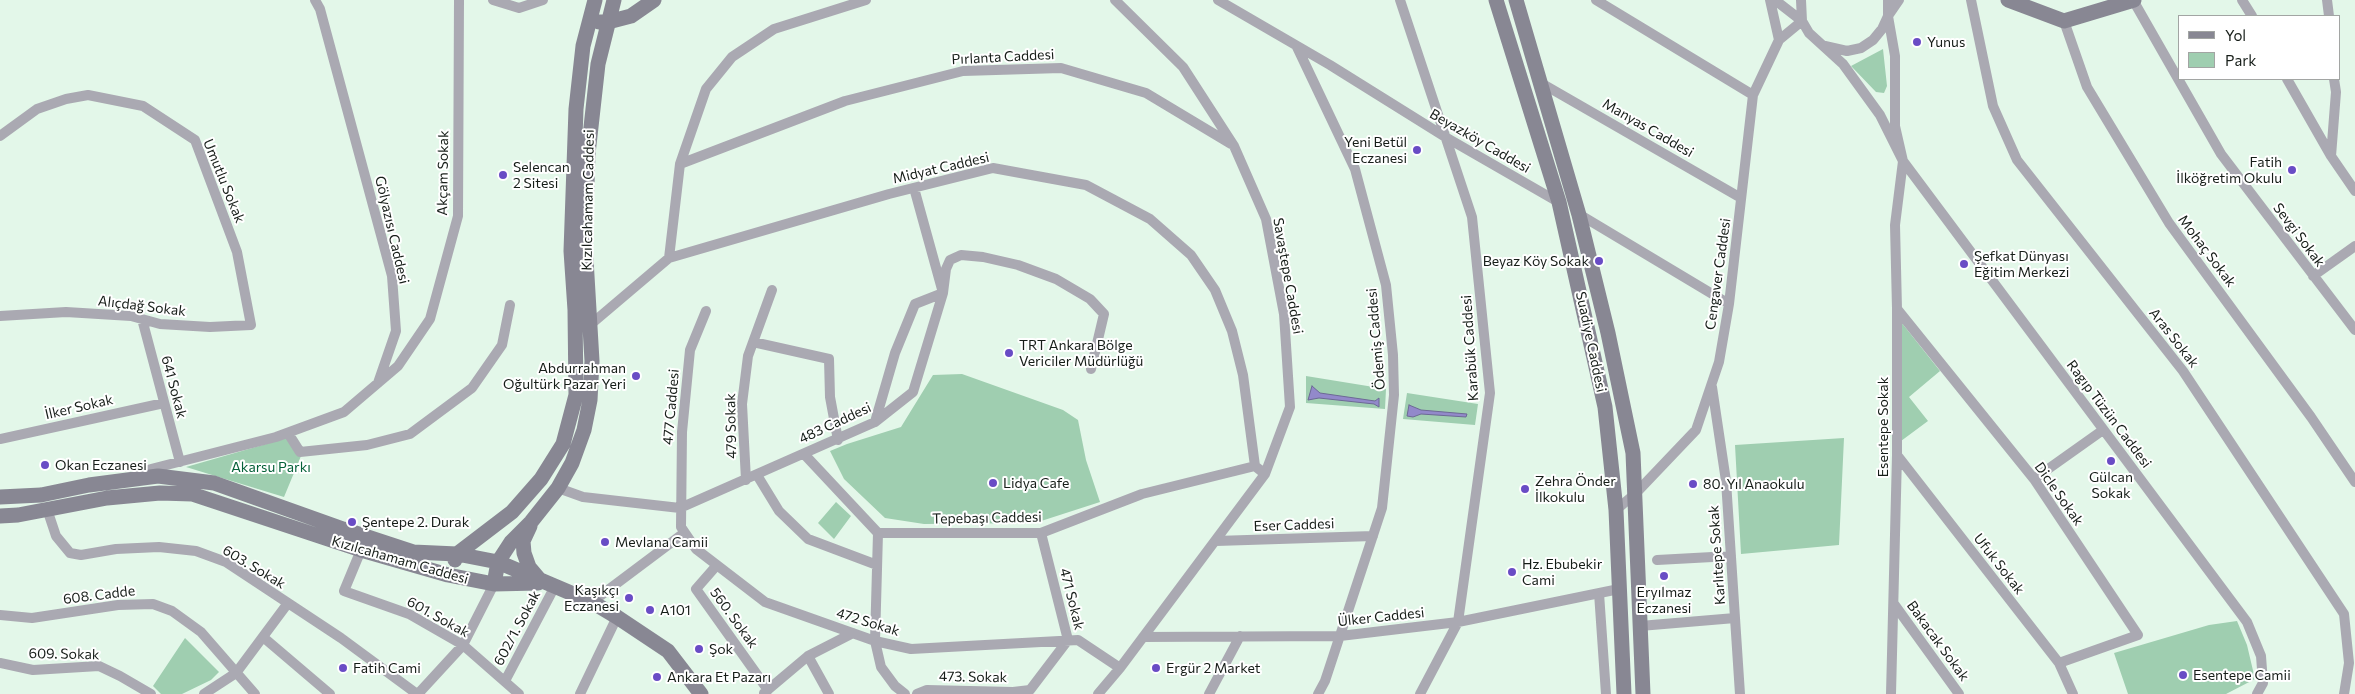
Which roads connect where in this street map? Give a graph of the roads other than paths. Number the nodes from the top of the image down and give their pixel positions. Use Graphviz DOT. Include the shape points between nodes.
graph roads {
  1 [pos="315,0"];
  2 [pos="460,0"];
  3 [pos="492,0"];
  4 [pos="543,0"];
  5 [pos="595,0"];
  6 [pos="614,0"];
  7 [pos="654,0"];
  8 [pos="866,0"];
  9 [pos="1115,0"];
  10 [pos="1218,0"];
  11 [pos="1400,0"];
  12 [pos="1496,0"];
  13 [pos="1516,0"];
  14 [pos="1596,0"];
  15 [pos="1770,0"];
  16 [pos="1775,0"];
  17 [pos="1801,0"];
  18 [pos="1888,0"];
  19 [pos="1899,0"];
  20 [pos="1971,0"];
  21 [pos="2008,0"];
  22 [pos="2133,0"];
  23 [pos="2242,0"];
  24 [pos="2327,0"];
  25 [pos="2251,15"];
  26 [pos="2329,15"];
  27 [pos="631,16"];
  28 [pos="1888,16"];
  29 [pos="590,20"];
  30 [pos="1802,21"];
  31 [pos="2064,21"];
  32 [pos="608,22"];
  33 [pos="1779,40"];
  34 [pos="1820,43"];
  35 [pos="1297,47"];
  36 [pos="598,64"];
  37 [pos="2178,79"];
  38 [pos="2179,80"];
  39 [pos="2288,80"];
  40 [pos="2334,80"];
  41 [pos="1541,83"];
  42 [pos="1753,95"];
  43 [pos="0,136"];
  44 [pos="1447,138"];
  45 [pos="1234,146"];
  46 [pos="2331,156"];
  47 [pos="1903,161"];
  48 [pos="680,164"];
  49 [pos="914,188"];
  50 [pos="2355,191"];
  51 [pos="1741,198"];
  52 [pos="1559,202"];
  53 [pos="1579,215"];
  54 [pos="2355,246"];
  55 [pos="669,258"];
  56 [pos="2313,276"];
  57 [pos="772,290"];
  58 [pos="942,293"];
  59 [pos="1729,304"];
  60 [pos="510,305"];
  61 [pos="582,308"];
  62 [pos="1897,309"];
  63 [pos="706,310"];
  64 [pos="0,316"];
  65 [pos="142,319"];
  66 [pos="251,325"];
  67 [pos="590,325"];
  68 [pos="2355,330"];
  69 [pos="753,342"];
  70 [pos="1091,369"];
  71 [pos="378,384"];
  72 [pos="1711,385"];
  73 [pos="164,403"];
  74 [pos="874,422"];
  75 [pos="2104,430"];
  76 [pos="288,433"];
  77 [pos="0,439"];
  78 [pos="838,440"];
  79 [pos="804,454"];
  80 [pos="1897,455"];
  81 [pos="180,462"];
  82 [pos="1256,466"];
  83 [pos="1265,474"];
  84 [pos="757,475"];
  85 [pos="132,479"];
  86 [pos="2034,479"];
  87 [pos="746,480"];
  88 [pos="2355,482"];
  89 [pos="558,488"];
  90 [pos="1636,493"];
  91 [pos="0,497"];
  92 [pos="680,508"];
  93 [pos="47,509"];
  94 [pos="1616,510"];
  95 [pos="0,516"];
  96 [pos="531,522"];
  97 [pos="684,532"];
  98 [pos="878,533"];
  99 [pos="1041,533"];
  100 [pos="1373,536"];
  101 [pos="1216,541"];
  102 [pos="361,550"];
  103 [pos="457,554"];
  104 [pos="1731,556"];
  105 [pos="1657,560"];
  106 [pos="498,562"];
  107 [pos="717,565"];
  108 [pos="877,565"];
  109 [pos="448,575"];
  110 [pos="494,584"];
  111 [pos="548,585"];
  112 [pos="1619,589"];
  113 [pos="1599,593"];
  114 [pos="592,602"];
  115 [pos="288,603"];
  116 [pos="1894,604"];
  117 [pos="0,615"];
  118 [pos="617,617"];
  119 [pos="1735,618"];
  120 [pos="1458,622"];
  121 [pos="1640,626"];
  122 [pos="853,633"];
  123 [pos="263,636"];
  124 [pos="1240,636"];
  125 [pos="1340,636"];
  126 [pos="1143,637"];
  127 [pos="1068,640"];
  128 [pos="875,641"];
  129 [pos="463,645"];
  130 [pos="808,656"];
  131 [pos="0,663"];
  132 [pos="2059,663"];
  133 [pos="1120,668"];
  134 [pos="236,673"];
  135 [pos="505,682"];
  136 [pos="1030,690"];
  137 [pos="584,692"];
  138 [pos="766,692"];
  139 [pos="150,694"];
  140 [pos="204,694"];
  141 [pos="255,694"];
  142 [pos="330,694"];
  143 [pos="418,694"];
  144 [pos="520,694"];
  145 [pos="701,694"];
  146 [pos="828,694"];
  147 [pos="904,694"];
  148 [pos="917,694"];
  149 [pos="1098,694"];
  150 [pos="1209,694"];
  151 [pos="1318,694"];
  152 [pos="1420,694"];
  153 [pos="1606,694"];
  154 [pos="1624,694"];
  155 [pos="1643,694"];
  156 [pos="1740,694"];
  157 [pos="1891,694"];
  158 [pos="1959,694"];
  159 [pos="2073,694"];
  160 [pos="2257,694"];
  161 [pos="2344,694"];
  1 -- 71 [label="street, Gölyazısı Caddesi" via="392,276 396,331"];
  2 -- 71 [label="street, Akçam Sokak" via="458,216 430,319 398,366"];
  3 -- 4 [label="street" via="519,8"];
  5 -- 29 [label="main road, Kızılcahamam Caddesi"];
  6 -- 32 [label="main road, Kızılcahamam Caddesi"];
  7 -- 27 [label="main road"];
  8 -- 48 [label="street" via="774,29 732,57 706,89"];
  9 -- 45 [label="street, Savaştepe Caddesi" via="1183,67"];
  10 -- 35 [label="street, Beyazköy Caddesi"];
  11 -- 44 [label="street, Karabük Caddesi"];
  12 -- 52 [label="main road, Suadiye Caddesi"];
  13 -- 41 [label="main road, Suadiye Caddesi"];
  14 -- 42 [label="street"];
  15 -- 33 [label="street"];
  16 -- 30 [label="street, Ragıp Tüzün Caddesi"];
  17 -- 30 [label="street"];
  18 -- 28 [label="street, Ragıp Tüzün Caddesi"];
  19 -- 28 [label="street"];
  20 -- 161 [label="street, Aras Sokak" via="1992,106 2017,160 2183,371 2344,614 2349,663"];
  21 -- 31 [label="main road"];
  22 -- 31 [label="main road"];
  22 -- 37 [label="street, Sevgi Sokak"];
  23 -- 25 [label="street"];
  24 -- 26 [label="street"];
  27 -- 32 [label="main road"];
  27 -- 36 [label="main road"];
  28 -- 34 [label="street" via="1878,35 1861,48 1833,49"];
  28 -- 47 [label="street, Ragıp Tüzün Caddesi" via="1894,56 1895,126"];
  29 -- 32 [label="main road"];
  29 -- 61 [label="main road, Kızılcahamam Caddesi" via="583,46 576,109 571,251"];
  30 -- 33 [label="street, Cengaver Caddesi"];
  30 -- 34 [label="street, Ragıp Tüzün Caddesi"];
  31 -- 88 [label="street, Mohaç Sokak" via="2087,87 2169,223"];
  32 -- 36 [label="main road, Kızılcahamam Caddesi"];
  33 -- 42 [label="street, Cengaver Caddesi"];
  34 -- 47 [label="street, Ragıp Tüzün Caddesi" via="1843,64 1880,115"];
  35 -- 44 [label="street, Beyazköy Caddesi"];
  35 -- 100 [label="street, Ödemiş Caddesi" via="1355,169 1386,285 1394,395 1382,508"];
  36 -- 61 [label="main road, Kızılcahamam Caddesi" via="590,124"];
  38 -- 56 [label="street, Sevgi Sokak" via="2221,154"];
  39 -- 46 [label="street"];
  40 -- 46 [label="street"];
  41 -- 51 [label="street, Manyas Caddesi"];
  41 -- 53 [label="main road, Suadiye Caddesi"];
  42 -- 51 [label="street, Cengaver Caddesi"];
  43 -- 66 [label="street, Umutlu Sokak" via="37,109 88,95 143,106 194,140 237,252"];
  44 -- 52 [label="street, Beyazköy Caddesi"];
  44 -- 120 [label="street, Karabük Caddesi" via="1472,217 1490,393"];
  45 -- 48 [label="street, Pırlanta Caddesi" via="1146,93 1061,68 956,72 845,101"];
  45 -- 83 [label="street, Savaştepe Caddesi" via="1266,219 1284,314 1290,407"];
  46 -- 50 [label="street"];
  47 -- 62 [label="street, Esentepe Sokak" via="1895,225"];
  47 -- 75 [label="street, Ragıp Tüzün Caddesi"];
  48 -- 55 [label="street"];
  49 -- 55 [label="street, Midyat Caddesi"];
  49 -- 58 [label="street"];
  49 -- 82 [label="street, Midyat Caddesi" via="993,168 1086,185 1150,219 1191,255 1219,299 1232,331 1243,375"];
  51 -- 59 [label="street, Cengaver Caddesi"];
  52 -- 53 [label="street, Beyazköy Caddesi"];
  52 -- 94 [label="main road, Suadiye Caddesi" via="1605,407"];
  53 -- 59 [label="street, Beyazköy Caddesi"];
  53 -- 90 [label="main road, Suadiye Caddesi" via="1633,453"];
  54 -- 56 [label="street"];
  55 -- 67 [label="street, Midyat Caddesi"];
  56 -- 68 [label="street, Sevgi Sokak"];
  57 -- 69 [label="street, 479 Sokak"];
  58 -- 70 [label="street, 483 Caddesi" via="950,260 961,256 1009,263 1056,279 1090,299 1104,314"];
  58 -- 74 [label="street, 483 Caddesi" via="913,392"];
  58 -- 74 [label="street" via="915,304 895,353"];
  59 -- 72 [label="street, Cengaver Caddesi" via="1719,362"];
  60 -- 76 [label="street" via="502,346 472,388 410,434 367,445 300,452"];
  61 -- 67 [label="main road, Kızılcahamam Caddesi"];
  61 -- 103 [label="main road, Kızılcahamam Caddesi" via="576,395 563,444 541,479 512,512"];
  62 -- 80 [label="street, Esentepe Sokak"];
  62 -- 86 [label="street, Dicle Sokak"];
  63 -- 92 [label="street, 477 Caddesi" via="690,350 682,432"];
  64 -- 65 [label="street, Alıçdağ Sokak" via="66,312"];
  65 -- 66 [label="street, Alıçdağ Sokak" via="160,324 210,327"];
  65 -- 73 [label="street, 641 Sokak"];
  67 -- 89 [label="main road, Kızılcahamam Caddesi" via="590,400 572,463"];
  69 -- 78 [label="street" via="829,358 830,398"];
  69 -- 87 [label="street, 479 Sokak" via="742,404"];
  71 -- 76 [label="street" via="344,412"];
  72 -- 90 [label="street, Cengaver Caddesi" via="1696,430"];
  72 -- 104 [label="street, Karlıtepe Sokak" via="1726,482"];
  73 -- 77 [label="street, İlker Sokak"];
  73 -- 81 [label="street, 641 Sokak"];
  74 -- 78 [label="street, 483 Caddesi"];
  75 -- 86 [label="street"];
  75 -- 160 [label="street, Ragıp Tüzün Caddesi" via="2247,622 2261,656 2263,683"];
  76 -- 81 [label="street"];
  78 -- 79 [label="street, 483 Caddesi"];
  79 -- 84 [label="street, 483 Caddesi"];
  79 -- 98 [label="street"];
  80 -- 116 [label="street, Esentepe Sokak"];
  80 -- 132 [label="street, Ufuk Sokak"];
  81 -- 85 [label="street" via="151,469"];
  82 -- 83 [label="street"];
  82 -- 99 [label="street, Tepebaşı Caddesi" via="1142,494"];
  83 -- 101 [label="street, Savaştepe Caddesi"];
  84 -- 87 [label="street, 483 Caddesi"];
  84 -- 108 [label="street" via="779,511 808,539"];
  85 -- 91 [label="main road, Kızılcahamam Caddesi" via="41,495"];
  85 -- 103 [label="main road, Kızılcahamam Caddesi" via="158,476 214,483 413,552"];
  86 -- 132 [label="street, Dicle Sokak" via="2138,635"];
  87 -- 92 [label="street, 483 Caddesi"];
  89 -- 92 [label="street" via="583,497"];
  89 -- 96 [label="main road, Kızılcahamam Caddesi"];
  90 -- 94 [label="street, Cengaver Caddesi"];
  90 -- 121 [label="main road, Suadiye Caddesi"];
  92 -- 97 [label="street, 472 Sokak"];
  93 -- 95 [label="main road, Kızılcahamam Caddesi"];
  93 -- 102 [label="main road, Kızılcahamam Caddesi" via="107,498 160,493 192,494"];
  93 -- 115 [label="street, 603. Sokak" via="56,536 70,553 81,555 159,547 196,551 226,562"];
  94 -- 112 [label="main road, Suadiye Caddesi"];
  96 -- 106 [label="main road, Kızılcahamam Caddesi" via="510,542"];
  96 -- 111 [label="main road" via="523,541 524,553 529,566"];
  97 -- 107 [label="street, 472 Sokak" via="696,549"];
  97 -- 114 [label="street"];
  98 -- 99 [label="street, Tepebaşı Caddesi"];
  98 -- 108 [label="street"];
  99 -- 127 [label="street, 471 Sokak"];
  100 -- 101 [label="street, Eser Caddesi"];
  100 -- 125 [label="street, Ödemiş Caddesi"];
  101 -- 126 [label="street, Savaştepe Caddesi"];
  102 -- 109 [label="main road, Kızılcahamam Caddesi"];
  102 -- 129 [label="street, 601. Sokak" via="344,591 409,614"];
  103 -- 106 [label="main road"];
  103 -- 109 [label="main road"];
  104 -- 105 [label="street"];
  104 -- 119 [label="street, Karlıtepe Sokak"];
  106 -- 110 [label="main road, Kızılcahamam Caddesi"];
  106 -- 111 [label="main road"];
  107 -- 122 [label="street, 472 Sokak" via="765,602"];
  107 -- 138 [label="street, 560. Sokak" via="696,589"];
  108 -- 128 [label="street"];
  109 -- 110 [label="main road, Kızılcahamam Caddesi"];
  110 -- 111 [label="main road"];
  110 -- 129 [label="street"];
  111 -- 114 [label="main road"];
  111 -- 135 [label="street, 602/1. Sokak"];
  112 -- 113 [label="street, Ülker Caddesi"];
  112 -- 154 [label="main road, Suadiye Caddesi"];
  113 -- 120 [label="street, Ülker Caddesi"];
  113 -- 153 [label="street"];
  114 -- 118 [label="main road"];
  115 -- 123 [label="street"];
  115 -- 143 [label="street, 603. Sokak"];
  116 -- 157 [label="street, Esentepe Sokak"];
  116 -- 158 [label="street, Bakacak Sokak"];
  117 -- 134 [label="street, 608. Cadde" via="32,618 118,605 153,604 172,611 201,632"];
  118 -- 137 [label="street"];
  118 -- 145 [label="main road" via="668,651"];
  119 -- 121 [label="street"];
  119 -- 156 [label="street, Karlıtepe Sokak"];
  120 -- 125 [label="street, Ülker Caddesi"];
  120 -- 152 [label="street, Karabük Caddesi"];
  121 -- 155 [label="main road, Suadiye Caddesi"];
  122 -- 128 [label="street, 472 Sokak"];
  122 -- 130 [label="street"];
  123 -- 134 [label="street"];
  123 -- 142 [label="street"];
  124 -- 125 [label="street, Ülker Caddesi"];
  124 -- 126 [label="street, Ülker Caddesi"];
  124 -- 150 [label="street"];
  125 -- 151 [label="street, Ödemiş Caddesi"];
  126 -- 133 [label="street, Savaştepe Caddesi"];
  127 -- 128 [label="street, 472 Sokak" via="911,649"];
  127 -- 133 [label="street, 472 Sokak" via="1078,640"];
  127 -- 136 [label="street, 471 Sokak"];
  128 -- 147 [label="street" via="880,667"];
  129 -- 135 [label="street, 601. Sokak"];
  129 -- 143 [label="street"];
  130 -- 138 [label="street"];
  130 -- 146 [label="street"];
  131 -- 139 [label="street, 609. Sokak" via="33,670 99,666"];
  132 -- 159 [label="street, Ufuk Sokak"];
  133 -- 149 [label="street, Savaştepe Caddesi"];
  134 -- 140 [label="street"];
  134 -- 141 [label="street, 608. Cadde"];
  135 -- 144 [label="street, 601. Sokak"];
  136 -- 148 [label="street, 473. Sokak" via="927,690"];
}
